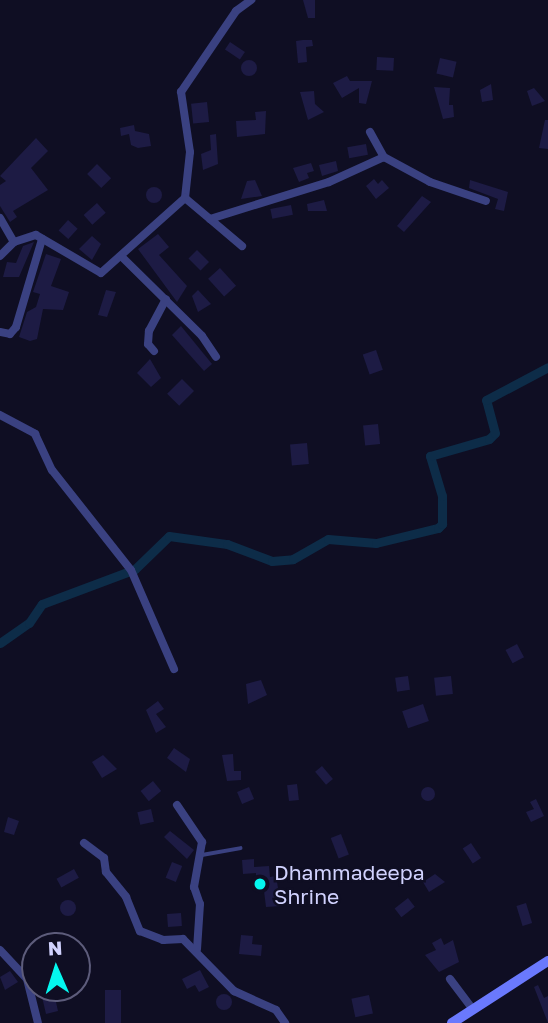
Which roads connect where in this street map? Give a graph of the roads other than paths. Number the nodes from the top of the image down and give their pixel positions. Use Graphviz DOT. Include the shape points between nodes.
graph roads {
  1 [pos="251,0"];
  2 [pos="370,132"];
  3 [pos="384,157"];
  4 [pos="185,198"];
  5 [pos="486,201"];
  6 [pos="0,218"];
  7 [pos="210,219"];
  8 [pos="42,239"];
  9 [pos="14,242"];
  10 [pos="242,246"];
  11 [pos="0,256"];
  12 [pos="122,257"];
  13 [pos="166,299"];
  14 [pos="0,332"];
  15 [pos="154,351"];
  16 [pos="216,357"];
  17 [pos="0,415"];
  18 [pos="174,669"];
  19 [pos="177,804"];
  20 [pos="84,843"];
  21 [pos="240,848"];
  22 [pos="202,855"];
  23 [pos="197,949"];
  24 [pos="0,950"];
  25 [pos="548,961"];
  26 [pos="450,979"];
  27 [pos="473,1009"];
  28 [pos="38,1023"];
  29 [pos="285,1023"];
  30 [pos="452,1023"];
  1 -- 4 [label="street" via="236,11 181,92 190,152"];
  2 -- 3 [label="street"];
  3 -- 5 [label="street" via="430,183"];
  3 -- 7 [label="street" via="329,182"];
  4 -- 7 [label="street"];
  4 -- 12 [label="street" via="119,253"];
  6 -- 9 [label="street"];
  7 -- 10 [label="street"];
  8 -- 9 [label="street" via="36,235"];
  8 -- 12 [label="street" via="102,273"];
  8 -- 14 [label="street" via="16,327 10,334"];
  9 -- 11 [label="street"];
  12 -- 13 [label="street"];
  13 -- 15 [label="street" via="149,331 148,344"];
  13 -- 16 [label="street"];
  17 -- 18 [label="street" via="35,434 52,470 131,570"];
  19 -- 22 [label="street" via="202,842"];
  20 -- 23 [label="street" via="104,858 106,872 126,897 140,931 163,940 183,939"];
  21 -- 22 [label="lane"];
  22 -- 23 [label="street" via="194,887 200,904"];
  23 -- 29 [label="street" via="234,991 276,1010"];
  24 -- 28 [label="street" via="27,979"];
  25 -- 27 [label="street"];
  26 -- 27 [label="street"];
  27 -- 30 [label="street"];
}
